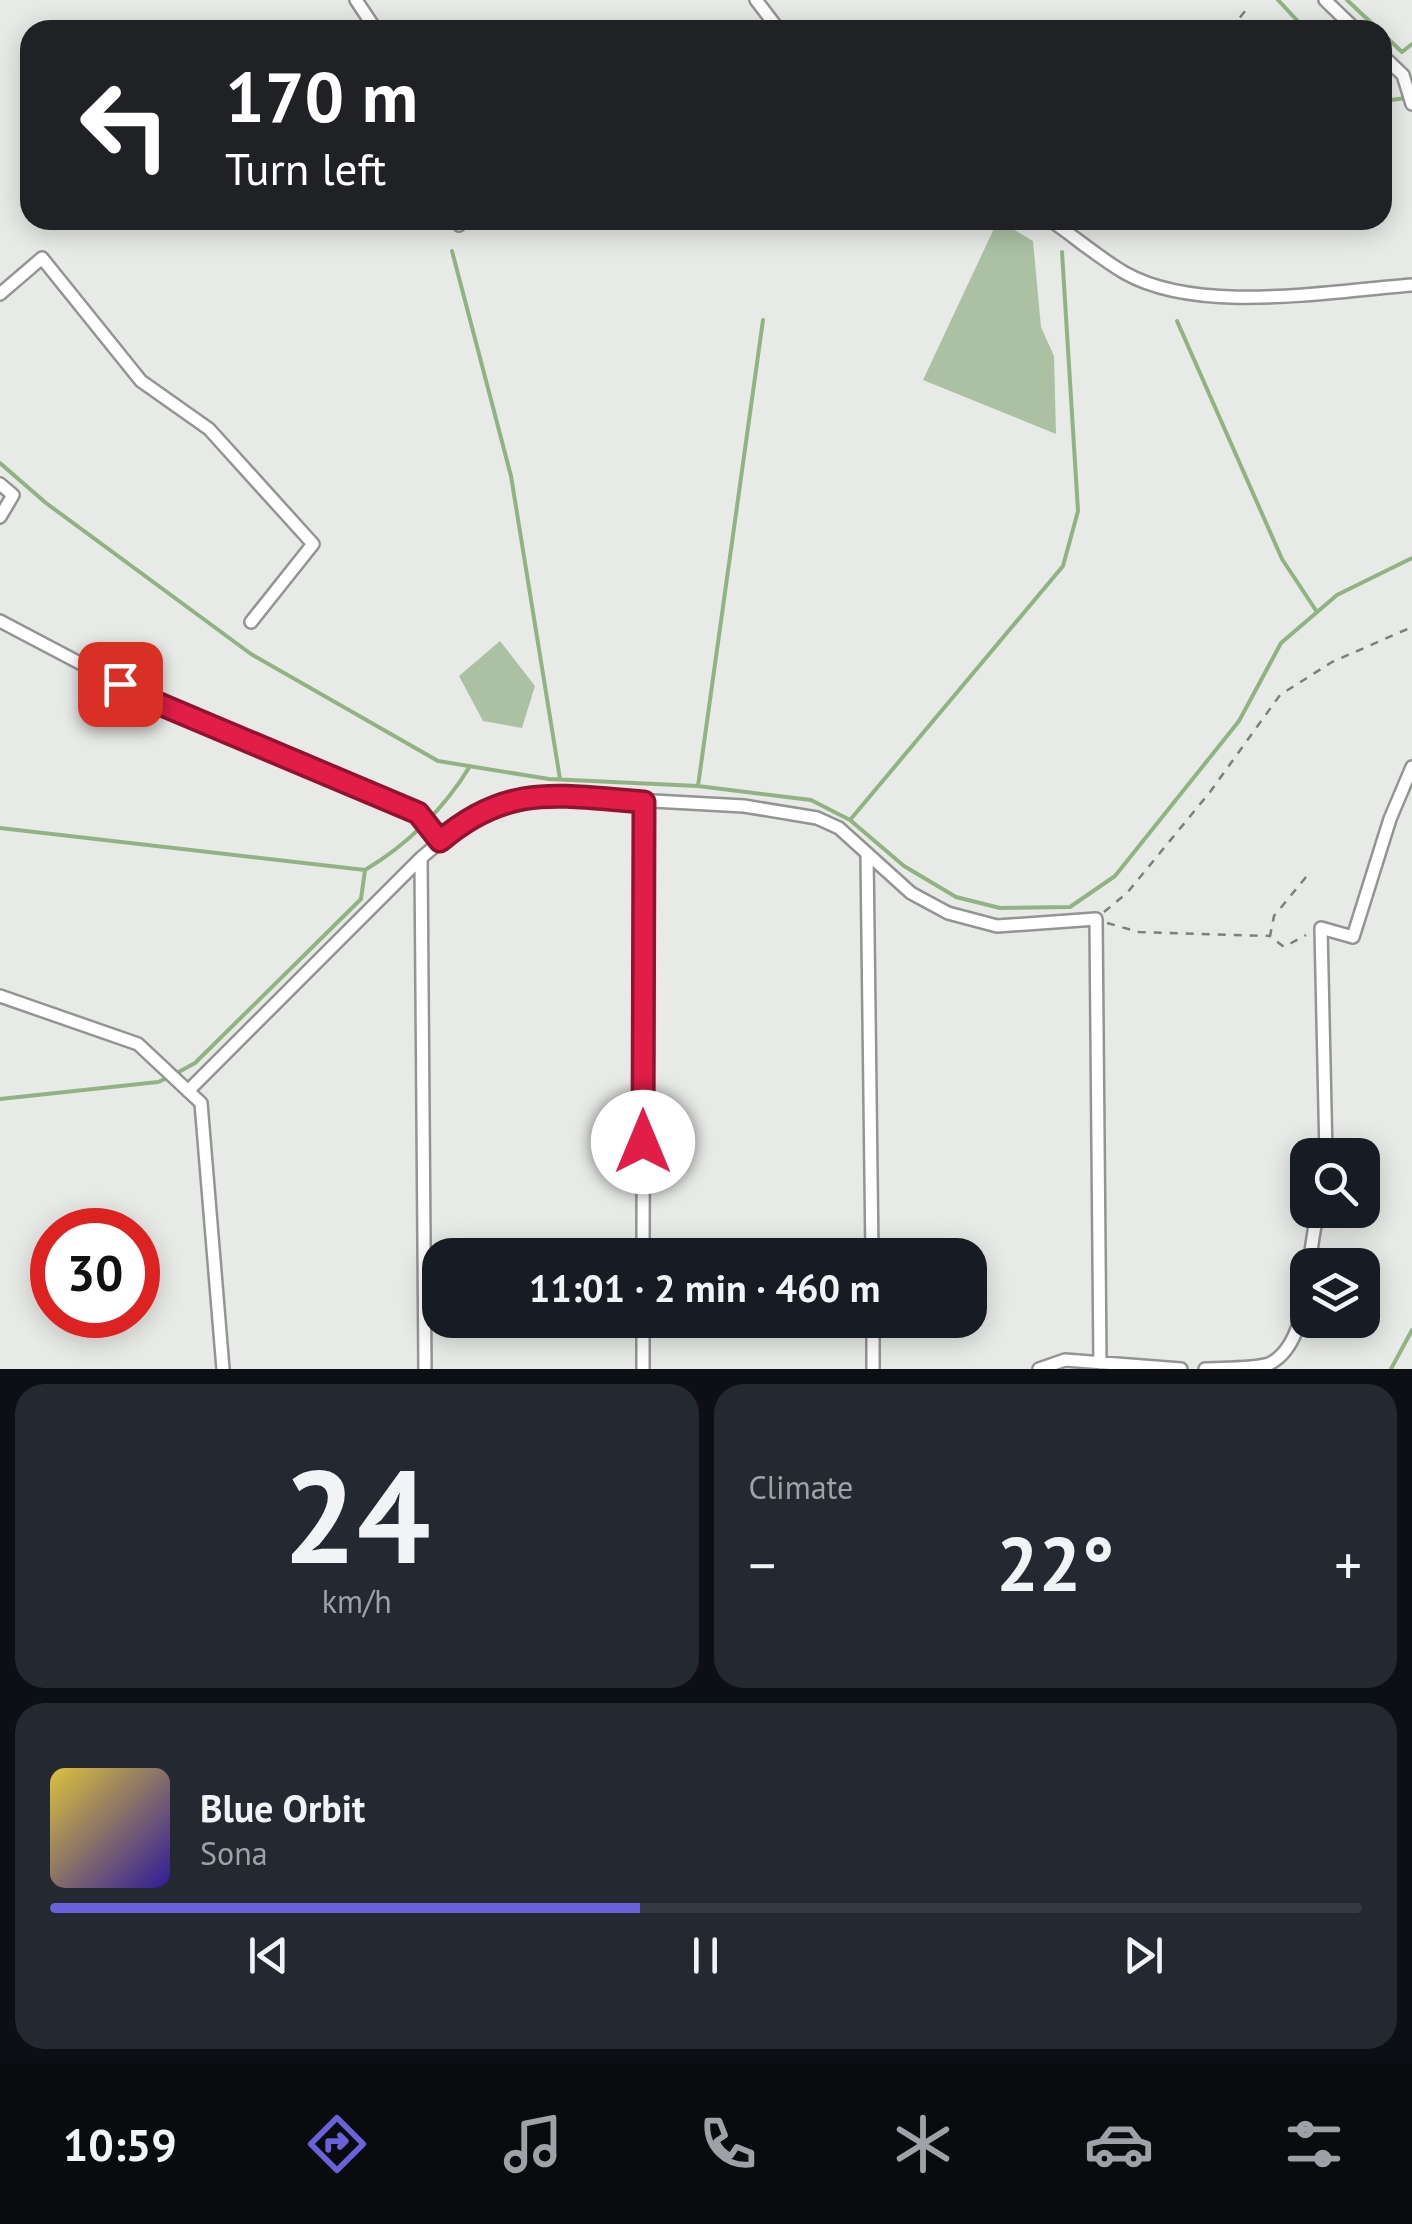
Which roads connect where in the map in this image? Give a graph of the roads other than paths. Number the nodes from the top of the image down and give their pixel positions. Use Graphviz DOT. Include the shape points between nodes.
graph roads {
  1 [pos="756,0"];
  2 [pos="1325,0"];
  3 [pos="771,20"];
  4 [pos="1346,20"];
  5 [pos="1408,72"];
  6 [pos="1412,104"];
  7 [pos="1064,230"];
  8 [pos="1412,285"];
  9 [pos="0,294"];
  10 [pos="0,484"];
  11 [pos="0,516"];
  12 [pos="0,622"];
  13 [pos="251,622"];
  14 [pos="1412,768"];
  15 [pos="644,802"];
  16 [pos="440,841"];
  17 [pos="867,854"];
  18 [pos="421,858"];
  19 [pos="0,996"];
  20 [pos="188,1091"];
  21 [pos="1326,1138"];
  22 [pos="1313,1228"];
  23 [pos="643,1238"];
  24 [pos="872,1238"];
  25 [pos="643,1338"];
  26 [pos="873,1338"];
  27 [pos="1100,1363"];
  28 [pos="223,1369"];
  29 [pos="425,1369"];
  30 [pos="642,1369"];
  31 [pos="874,1369"];
  32 [pos="1039,1369"];
  33 [pos="1181,1369"];
  34 [pos="1205,1369"];
  1 -- 3 [label="street"];
  2 -- 4 [label="street"];
  5 -- 6 [label="street"];
  7 -- 8 [label="street" via="1127,274 1226,298"];
  9 -- 13 [label="street" via="42,258 141,381 209,429 314,544"];
  10 -- 11 [label="street" via="13,495"];
  12 -- 16 [label="street" via="150,700 418,813"];
  14 -- 21 [label="street" via="1353,936 1321,928"];
  15 -- 16 [label="street" via="518,798"];
  15 -- 17 [label="street" via="744,806 817,818 840,828"];
  15 -- 23 [label="street"];
  16 -- 18 [label="street"];
  17 -- 24 [label="street"];
  17 -- 27 [label="street" via="911,893 948,913 998,926 1096,919"];
  18 -- 20 [label="street"];
  18 -- 29 [label="street"];
  19 -- 20 [label="street" via="138,1044"];
  20 -- 28 [label="street" via="201,1103"];
  22 -- 34 [label="street" via="1300,1324 1290,1347 1266,1366"];
  25 -- 30 [label="street"];
  26 -- 31 [label="street"];
  27 -- 32 [label="street" via="1065,1360"];
  27 -- 33 [label="street"];
}
